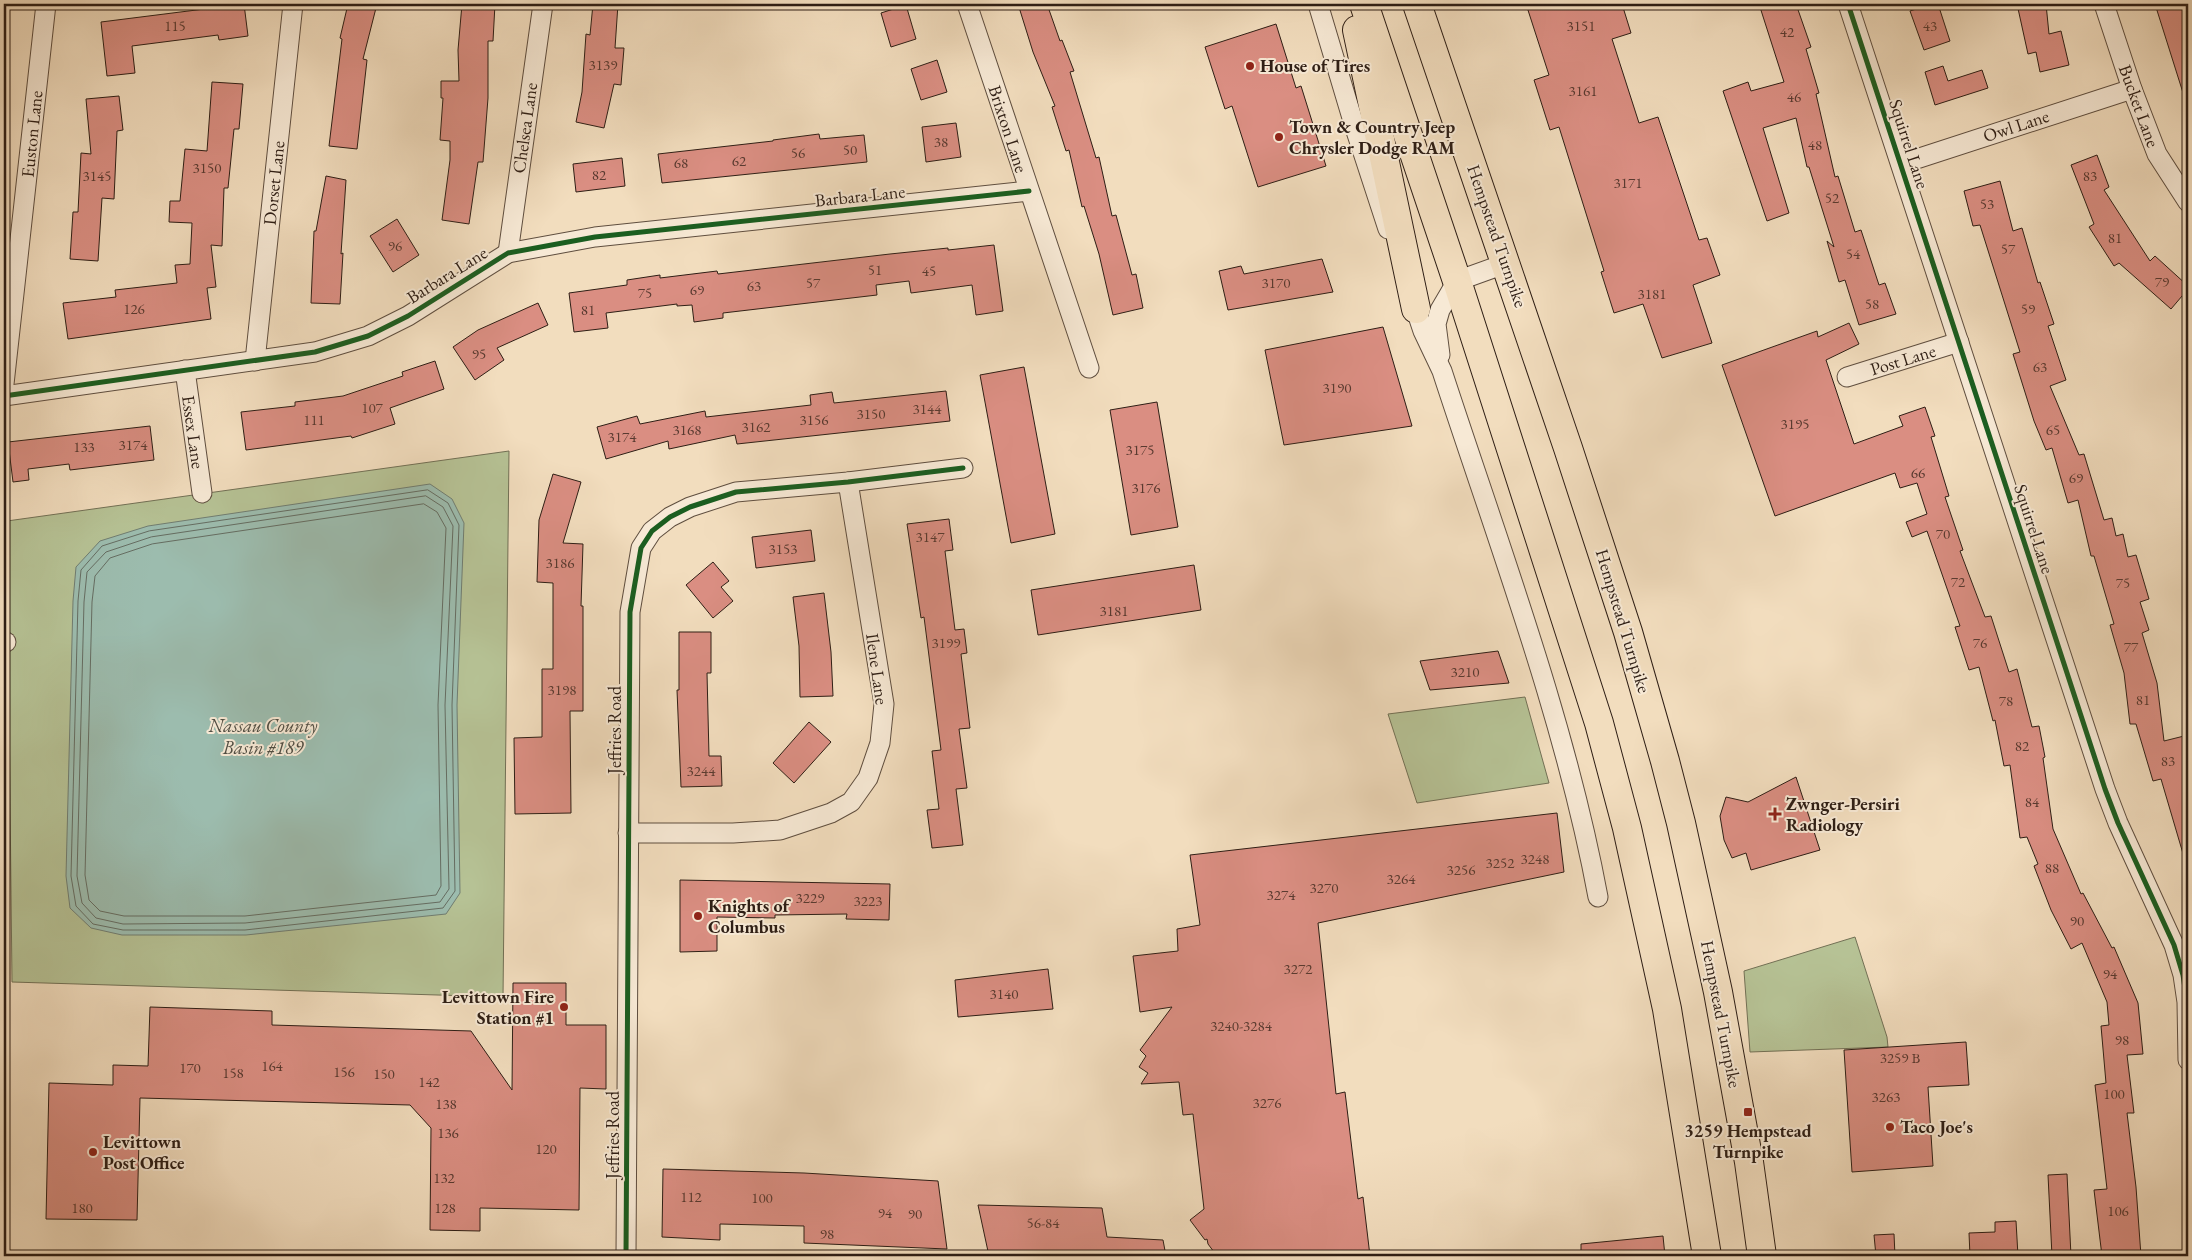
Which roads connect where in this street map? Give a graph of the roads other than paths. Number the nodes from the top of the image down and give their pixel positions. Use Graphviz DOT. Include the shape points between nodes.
graph roads {
  1 [pos="46,4"];
  2 [pos="293,4"];
  3 [pos="543,4"];
  4 [pos="967,4"];
  5 [pos="1318,4"];
  6 [pos="1351,4"];
  7 [pos="1364,4"];
  8 [pos="1417,4"];
  9 [pos="1848,4"];
  10 [pos="2104,4"];
  11 [pos="2132,89"];
  12 [pos="1901,164"];
  13 [pos="1029,191"];
  14 [pos="2188,202"];
  15 [pos="508,253"];
  16 [pos="1506,263"];
  17 [pos="1458,281"];
  18 [pos="1416,309"];
  19 [pos="1958,342"];
  20 [pos="255,362"];
  21 [pos="1088,368"];
  22 [pos="185,370"];
  23 [pos="1442,371"];
  24 [pos="1847,377"];
  25 [pos="4,384"];
  26 [pos="4,396"];
  27 [pos="963,468"];
  28 [pos="848,482"];
  29 [pos="202,493"];
  30 [pos="628,833"];
  31 [pos="1598,898"];
  32 [pos="2188,1060"];
  33 [pos="626,1256"];
  34 [pos="1707,1256"];
  35 [pos="1762,1256"];
  1 -- 25 [label="street, Euston Lane"];
  2 -- 20 [label="street, Dorset Lane"];
  3 -- 15 [label="street, Chelsea Lane"];
  4 -- 13 [label="street, Brixton Lane"];
  5 -- 18 [label="street" via="1399,265"];
  6 -- 18 [label="main road"];
  7 -- 17 [label="main road"];
  8 -- 16 [label="main road, Hempstead Turnpike"];
  9 -- 12 [label="street, Squirrel Lane"];
  10 -- 11 [label="street, Bucket Lane"];
  11 -- 12 [label="street, Owl Lane"];
  11 -- 14 [label="street, Bucket Lane" via="2156,154"];
  12 -- 19 [label="street, Squirrel Lane"];
  13 -- 15 [label="street, Barbara Lane" via="595,237"];
  13 -- 21 [label="street, Brixton Lane"];
  15 -- 20 [label="street, Barbara Lane" via="408,316 368,336 315,352"];
  16 -- 17 [label="street"];
  16 -- 35 [label="main road, Hempstead Turnpike" via="1628,632 1681,823 1718,992 1749,1162"];
  17 -- 23 [label="street" via="1440,310 1436,324"];
  17 -- 34 [label="main road" via="1583,669 1624,820 1667,1009"];
  18 -- 23 [label="street"];
  19 -- 24 [label="street, Post Lane"];
  19 -- 32 [label="street, Squirrel Lane" via="2105,789 2174,945 2187,1002"];
  20 -- 22 [label="street, Barbara Lane"];
  22 -- 26 [label="street, Barbara Lane"];
  22 -- 29 [label="street, Essex Lane"];
  23 -- 31 [label="street" via="1541,674 1574,793"];
  27 -- 28 [label="street, Jeffries Road"];
  28 -- 30 [label="street, Jeffries Road" via="736,492 670,517 644,542 630,612"];
  28 -- 30 [label="street, Ilene Lane" via="884,704 880,743 868,778 851,802 780,830"];
  30 -- 33 [label="street, Jeffries Road"];
}
